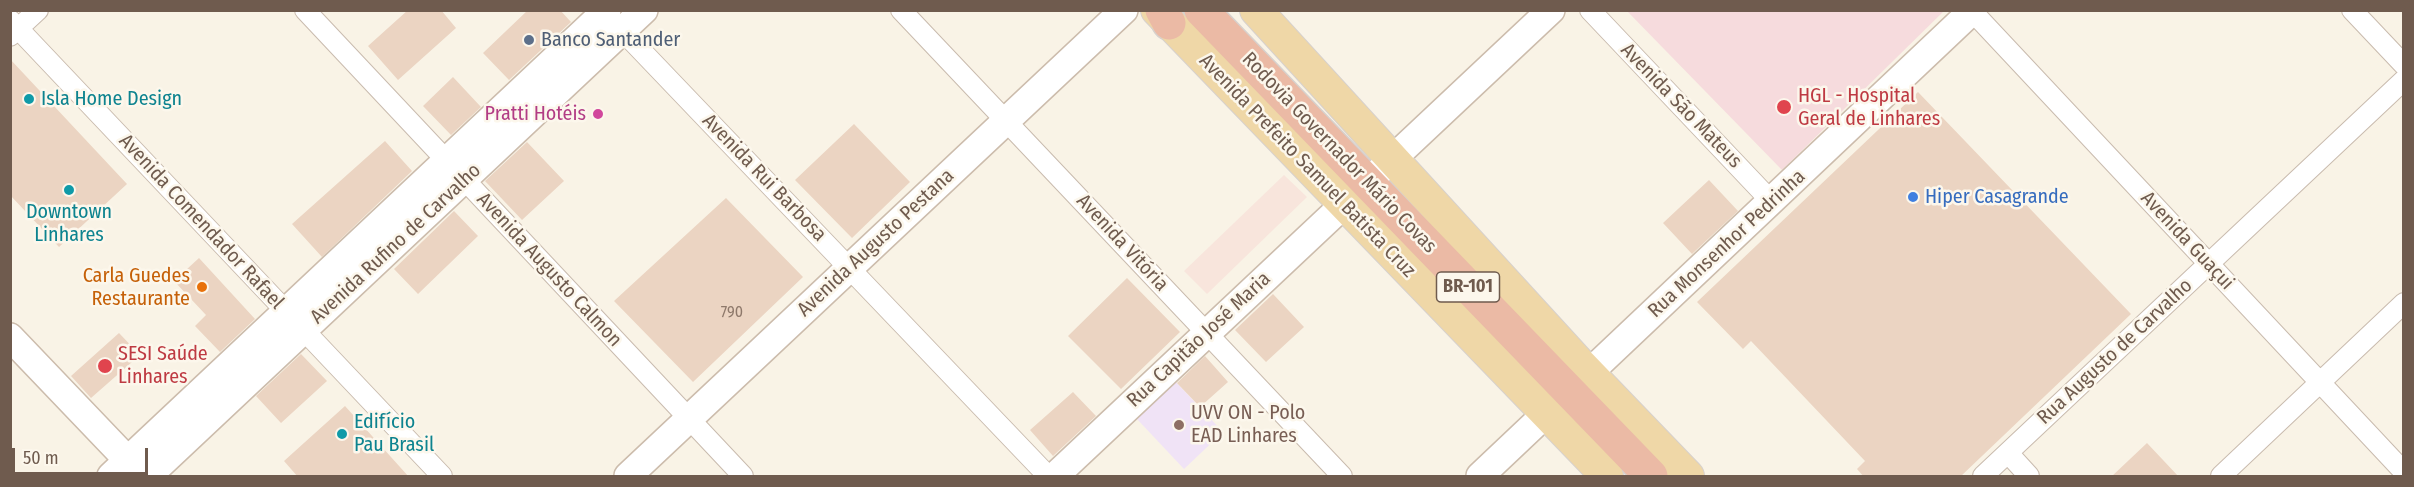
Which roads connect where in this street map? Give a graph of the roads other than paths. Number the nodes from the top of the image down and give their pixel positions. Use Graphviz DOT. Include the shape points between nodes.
graph roads {
  1 [pos="38,10"];
  2 [pos="305,10"];
  3 [pos="644,10"];
  4 [pos="901,10"];
  5 [pos="1124,10"];
  6 [pos="1202,10"];
  7 [pos="1256,10"];
  8 [pos="1551,10"];
  9 [pos="1590,10"];
  10 [pos="2352,10"];
  11 [pos="1972,11"];
  12 [pos="1162,15"];
  13 [pos="609,16"];
  14 [pos="13,28"];
  15 [pos="2403,65"];
  16 [pos="2403,80"];
  17 [pos="1006,120"];
  18 [pos="1393,158"];
  19 [pos="455,170"];
  20 [pos="1367,182"];
  21 [pos="1771,201"];
  22 [pos="1344,204"];
  23 [pos="2208,264"];
  24 [pos="849,268"];
  25 [pos="2403,303"];
  26 [pos="295,321"];
  27 [pos="1207,333"];
  28 [pos="10,337"];
  29 [pos="2320,383"];
  30 [pos="1568,394"];
  31 [pos="689,419"];
  32 [pos="2008,453"];
  33 [pos="2403,472"];
  34 [pos="133,473"];
  35 [pos="442,477"];
  36 [pos="628,477"];
  37 [pos="743,477"];
  38 [pos="1048,477"];
  39 [pos="1055,477"];
  40 [pos="1342,477"];
  41 [pos="1480,477"];
  42 [pos="1607,477"];
  43 [pos="1651,477"];
  44 [pos="1688,477"];
  45 [pos="1983,477"];
  46 [pos="2029,477"];
  47 [pos="2221,477"];
  1 -- 14 [label="street"];
  2 -- 19 [label="street, Avenida Augusto Calmon"];
  3 -- 13 [label="street, Avenida Rufino de Carvalho"];
  4 -- 17 [label="street, Avenida Vitória"];
  5 -- 17 [label="street, Avenida Augusto Pestana"];
  6 -- 20 [label="highway, Rodovia Governador Mário Covas / BR-101"];
  7 -- 18 [label="main road, Avenida Prefeito Samuel Batista Cruz"];
  8 -- 18 [label="street"];
  9 -- 21 [label="street, Avenida São Mateus"];
  10 -- 15 [label="street"];
  11 -- 21 [label="street, Rua Monsenhor Pedrinha"];
  11 -- 23 [label="street, Avenida Guaçui"];
  12 -- 22 [label="main road, Avenida Prefeito Samuel Batista Cruz"];
  13 -- 19 [label="street, Avenida Rufino de Carvalho"];
  13 -- 24 [label="street, Avenida Rui Barbosa"];
  14 -- 26 [label="street, Avenida Comendador Rafael"];
  16 -- 23 [label="street, Rua Augusto de Carvalho"];
  17 -- 24 [label="street, Avenida Augusto Pestana"];
  17 -- 27 [label="street, Avenida Vitória"];
  18 -- 20 [label="street, Rua Capitão José Maria"];
  18 -- 30 [label="main road, Avenida Prefeito Samuel Batista Cruz"];
  19 -- 26 [label="street, Avenida Rufino de Carvalho"];
  19 -- 31 [label="street, Avenida Augusto Calmon"];
  20 -- 22 [label="street, Rua Capitão José Maria"];
  20 -- 30 [label="highway, Rodovia Governador Mário Covas / BR-101"];
  21 -- 30 [label="street, Rua Monsenhor Pedrinha"];
  22 -- 27 [label="street, Rua Capitão José Maria"];
  22 -- 30 [label="main road, Avenida Prefeito Samuel Batista Cruz"];
  23 -- 29 [label="street, Avenida Guaçui"];
  23 -- 32 [label="street, Rua Augusto de Carvalho"];
  24 -- 31 [label="street, Avenida Augusto Pestana"];
  24 -- 38 [label="street, Avenida Rui Barbosa"];
  25 -- 29 [label="street"];
  26 -- 34 [label="street, Avenida Rufino de Carvalho"];
  26 -- 35 [label="street, Avenida Comendador Rafael"];
  27 -- 39 [label="street, Rua Capitão José Maria"];
  27 -- 40 [label="street, Avenida Vitória"];
  28 -- 34 [label="street"];
  29 -- 33 [label="street, Avenida Guaçui"];
  29 -- 47 [label="street"];
  30 -- 41 [label="street, Rua Monsenhor Pedrinha"];
  30 -- 42 [label="main road, Avenida Prefeito Samuel Batista Cruz"];
  30 -- 43 [label="highway, Rodovia Governador Mário Covas / BR-101"];
  30 -- 44 [label="main road, Avenida Prefeito Samuel Batista Cruz"];
  31 -- 36 [label="street, Avenida Augusto Pestana"];
  31 -- 37 [label="street, Avenida Augusto Calmon"];
  32 -- 45 [label="street, Rua Augusto de Carvalho"];
  32 -- 46 [label="street"];
}
